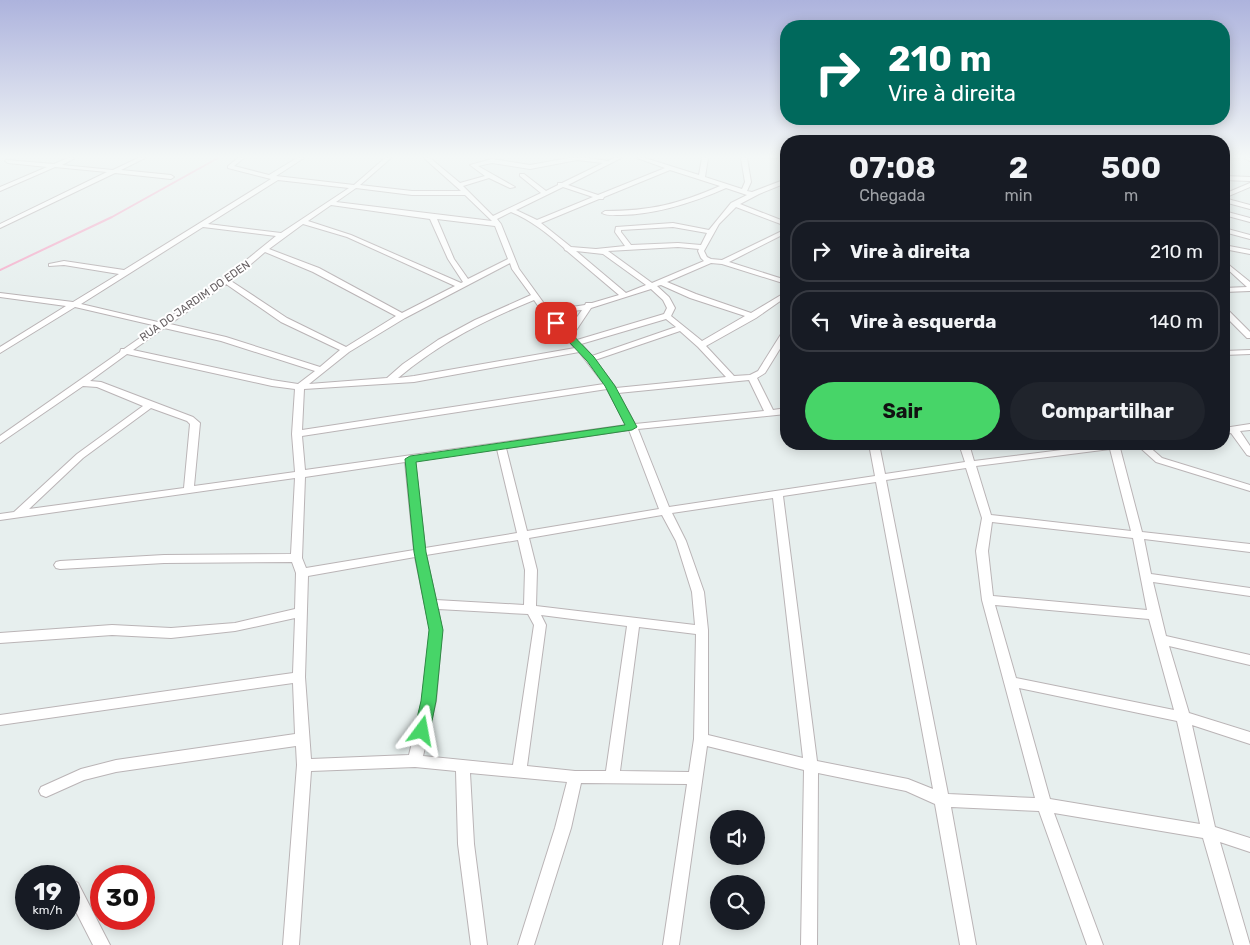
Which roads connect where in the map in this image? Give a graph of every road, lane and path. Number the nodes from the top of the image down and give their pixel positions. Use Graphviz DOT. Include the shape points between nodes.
graph roads {
  1 [pos="50,202"];
  2 [pos="238,202"];
  3 [pos="476,202"];
  4 [pos="525,202"];
  5 [pos="590,202"];
  6 [pos="686,202"];
  7 [pos="736,202"];
  8 [pos="1236,202"];
  9 [pos="329,203"];
  10 [pos="734,204"];
  11 [pos="1250,207"];
  12 [pos="511,210"];
  13 [pos="605,214"];
  14 [pos="1230,215"];
  15 [pos="433,217"];
  16 [pos="492,219"];
  17 [pos="1250,220"];
  18 [pos="302,221"];
  19 [pos="780,222"];
  20 [pos="536,223"];
  21 [pos="498,224"];
  22 [pos="204,225"];
  23 [pos="0,226"];
  24 [pos="710,232"];
  25 [pos="1230,232"];
  26 [pos="780,234"];
  27 [pos="282,235"];
  28 [pos="1250,238"];
  29 [pos="703,247"];
  30 [pos="630,248"];
  31 [pos="1230,248"];
  32 [pos="567,249"];
  33 [pos="266,250"];
  34 [pos="596,250"];
  35 [pos="1250,252"];
  36 [pos="511,260"];
  37 [pos="710,261"];
  38 [pos="723,262"];
  39 [pos="51,265"];
  40 [pos="1230,269"];
  41 [pos="123,272"];
  42 [pos="780,280"];
  43 [pos="226,281"];
  44 [pos="662,282"];
  45 [pos="462,283"];
  46 [pos="652,286"];
  47 [pos="1250,287"];
  48 [pos="237,289"];
  49 [pos="1230,289"];
  50 [pos="213,290"];
  51 [pos="624,295"];
  52 [pos="536,296"];
  53 [pos="2,297"];
  54 [pos="780,298"];
  55 [pos="75,305"];
  56 [pos="589,305"];
  57 [pos="546,312"];
  58 [pos="402,316"];
  59 [pos="667,316"];
  60 [pos="754,316"];
  61 [pos="1230,317"];
  62 [pos="160,326"];
  63 [pos="682,328"];
  64 [pos="1250,336"];
  65 [pos="780,342"];
  66 [pos="576,343"];
  67 [pos="701,345"];
  68 [pos="346,350"];
  69 [pos="0,351"];
  70 [pos="124,351"];
  71 [pos="1250,352"];
  72 [pos="1230,353"];
  73 [pos="590,359"];
  74 [pos="320,369"];
  75 [pos="752,377"];
  76 [pos="732,379"];
  77 [pos="390,380"];
  78 [pos="78,383"];
  79 [pos="300,386"];
  80 [pos="611,388"];
  81 [pos="150,404"];
  82 [pos="780,411"];
  83 [pos="770,413"];
  84 [pos="632,427"];
  85 [pos="1250,428"];
  86 [pos="1230,430"];
  87 [pos="1234,430"];
  88 [pos="297,434"];
  89 [pos="0,440"];
  90 [pos="501,446"];
  91 [pos="875,450"];
  92 [pos="966,450"];
  93 [pos="1076,450"];
  94 [pos="1115,450"];
  95 [pos="1148,450"];
  96 [pos="1250,453"];
  97 [pos="410,459"];
  98 [pos="971,464"];
  99 [pos="300,473"];
  100 [pos="880,480"];
  101 [pos="1250,488"];
  102 [pos="189,489"];
  103 [pos="778,495"];
  104 [pos="665,511"];
  105 [pos="18,514"];
  106 [pos="0,516"];
  107 [pos="986,518"];
  108 [pos="522,534"];
  109 [pos="1137,534"];
  110 [pos="1250,548"];
  111 [pos="420,552"];
  112 [pos="296,558"];
  113 [pos="60,565"];
  114 [pos="302,573"];
  115 [pos="1146,577"];
  116 [pos="1250,592"];
  117 [pos="988,600"];
  118 [pos="430,604"];
  119 [pos="532,610"];
  120 [pos="301,612"];
  121 [pos="1154,615"];
  122 [pos="634,623"];
  123 [pos="702,630"];
  124 [pos="0,638"];
  125 [pos="1162,640"];
  126 [pos="1250,660"];
  127 [pos="299,677"];
  128 [pos="1012,682"];
  129 [pos="1183,717"];
  130 [pos="0,720"];
  131 [pos="1250,738"];
  132 [pos="302,739"];
  133 [pos="701,739"];
  134 [pos="415,761"];
  135 [pos="304,765"];
  136 [pos="463,766"];
  137 [pos="811,766"];
  138 [pos="518,772"];
  139 [pos="575,777"];
  140 [pos="612,778"];
  141 [pos="694,778"];
  142 [pos="46,791"];
  143 [pos="942,800"];
  144 [pos="1044,805"];
  145 [pos="1209,832"];
  146 [pos="1250,845"];
  147 [pos="80,903"];
  148 [pos="102,945"];
  149 [pos="290,945"];
  150 [pos="479,945"];
  151 [pos="526,945"];
  152 [pos="672,945"];
  153 [pos="809,945"];
  154 [pos="968,945"];
  155 [pos="1095,945"];
  156 [pos="1242,945"];
  1 -- 23 [label="street"];
  2 -- 22 [label="street"];
  3 -- 16 [label="street"];
  4 -- 12 [label="street"];
  5 -- 20 [label="street"];
  6 -- 13 [label="street" via="653,212"];
  7 -- 10 [label="street"];
  8 -- 11 [label="street"];
  9 -- 15 [label="street"];
  9 -- 18 [label="street, RUA DO JARDIM DO EDEN"];
  10 -- 19 [label="street"];
  10 -- 24 [label="street" via="720,216"];
  12 -- 16 [label="street"];
  12 -- 20 [label="street" via="531,217"];
  14 -- 17 [label="street"];
  15 -- 21 [label="street"];
  15 -- 45 [label="street"];
  16 -- 21 [label="street"];
  18 -- 27 [label="street, RUA DO JARDIM DO EDEN"];
  18 -- 45 [label="street" via="349,236"];
  20 -- 32 [label="street"];
  21 -- 36 [label="street"];
  22 -- 27 [label="street"];
  22 -- 41 [label="street"];
  24 -- 29 [label="street"];
  24 -- 30 [label="street" via="673,225 618,228"];
  25 -- 28 [label="street"];
  26 -- 38 [label="street"];
  27 -- 33 [label="street, RUA DO JARDIM DO EDEN"];
  29 -- 30 [label="street"];
  29 -- 37 [label="street" via="702,254"];
  30 -- 34 [label="street"];
  31 -- 35 [label="street"];
  32 -- 34 [label="street"];
  32 -- 51 [label="street"];
  33 -- 43 [label="street, RUA DO JARDIM DO EDEN"];
  33 -- 58 [label="street" via="316,270"];
  34 -- 46 [label="street" via="614,258"];
  36 -- 45 [label="street"];
  36 -- 52 [label="street"];
  37 -- 38 [label="street"];
  37 -- 44 [label="street"];
  38 -- 42 [label="street"];
  39 -- 41 [label="street" via="64,263"];
  40 -- 47 [label="street"];
  41 -- 55 [label="street"];
  43 -- 48 [label="street"];
  43 -- 50 [label="street, RUA DO JARDIM DO EDEN"];
  44 -- 46 [label="street"];
  44 -- 60 [label="street"];
  45 -- 58 [label="street"];
  46 -- 51 [label="street"];
  46 -- 59 [label="street" via="670,305"];
  47 -- 49 [label="street"];
  48 -- 50 [label="street"];
  48 -- 68 [label="street" via="284,320"];
  50 -- 62 [label="street, RUA DO JARDIM DO EDEN"];
  51 -- 56 [label="street"];
  52 -- 57 [label="street"];
  52 -- 77 [label="street" via="448,336"];
  53 -- 55 [label="street"];
  54 -- 60 [label="street"];
  55 -- 62 [label="street"];
  55 -- 69 [label="street"];
  56 -- 57 [label="street" via="568,311"];
  56 -- 66 [label="street"];
  57 -- 66 [label="street"];
  58 -- 68 [label="street"];
  59 -- 63 [label="street"];
  59 -- 66 [label="street"];
  60 -- 67 [label="street"];
  61 -- 64 [label="street"];
  62 -- 70 [label="street, RUA DO JARDIM DO EDEN"];
  62 -- 74 [label="street" via="223,339"];
  63 -- 67 [label="street"];
  63 -- 73 [label="street"];
  65 -- 75 [label="street" via="761,373"];
  66 -- 73 [label="street"];
  66 -- 77 [label="street" via="464,372"];
  67 -- 76 [label="street"];
  68 -- 74 [label="street"];
  70 -- 78 [label="street, RUA DO JARDIM DO EDEN"];
  70 -- 79 [label="street" via="272,383"];
  71 -- 72 [label="street"];
  73 -- 80 [label="street"];
  74 -- 79 [label="street"];
  75 -- 76 [label="street"];
  75 -- 83 [label="street"];
  76 -- 80 [label="street"];
  77 -- 79 [label="street"];
  78 -- 81 [label="street" via="98,384"];
  78 -- 89 [label="street, RUA DO JARDIM DO EDEN"];
  79 -- 88 [label="street"];
  80 -- 84 [label="street"];
  80 -- 88 [label="street"];
  81 -- 102 [label="street" via="195,423"];
  81 -- 105 [label="street" via="80,456"];
  82 -- 83 [label="street"];
  83 -- 84 [label="street"];
  84 -- 90 [label="street"];
  84 -- 104 [label="street"];
  85 -- 87 [label="street"];
  86 -- 87 [label="street"];
  87 -- 96 [label="street"];
  88 -- 99 [label="street"];
  90 -- 97 [label="street"];
  90 -- 108 [label="street"];
  91 -- 100 [label="street"];
  92 -- 98 [label="street"];
  93 -- 98 [label="street"];
  94 -- 109 [label="street"];
  95 -- 101 [label="street" via="1159,460"];
  97 -- 99 [label="street"];
  97 -- 111 [label="street"];
  98 -- 100 [label="street"];
  98 -- 107 [label="street"];
  99 -- 102 [label="street"];
  99 -- 112 [label="street"];
  100 -- 103 [label="street"];
  100 -- 143 [label="street"];
  102 -- 105 [label="street"];
  103 -- 104 [label="street"];
  103 -- 137 [label="street"];
  104 -- 108 [label="street"];
  104 -- 123 [label="street" via="681,541 698,592"];
  105 -- 106 [label="street"];
  107 -- 109 [label="street"];
  107 -- 117 [label="street" via="982,552"];
  108 -- 111 [label="street"];
  108 -- 119 [label="street" via="531,570 528,598"];
  109 -- 110 [label="street"];
  109 -- 115 [label="street"];
  111 -- 114 [label="street"];
  111 -- 118 [label="street"];
  112 -- 113 [label="street" via="164,559"];
  112 -- 114 [label="street"];
  114 -- 120 [label="street"];
  115 -- 116 [label="street"];
  115 -- 121 [label="street"];
  117 -- 121 [label="street"];
  117 -- 128 [label="street"];
  118 -- 119 [label="street"];
  118 -- 134 [label="street" via="436,630 429,701"];
  119 -- 122 [label="street"];
  119 -- 138 [label="street" via="540,625"];
  120 -- 124 [label="street" via="235,627 171,633 112,630"];
  120 -- 127 [label="street"];
  121 -- 125 [label="street"];
  122 -- 123 [label="street"];
  122 -- 140 [label="street"];
  123 -- 133 [label="street"];
  125 -- 126 [label="street"];
  125 -- 129 [label="street"];
  127 -- 130 [label="street"];
  127 -- 132 [label="street"];
  128 -- 129 [label="street"];
  128 -- 144 [label="street"];
  129 -- 131 [label="street"];
  129 -- 145 [label="street"];
  132 -- 135 [label="street"];
  132 -- 142 [label="street" via="116,766 81,775"];
  133 -- 137 [label="street"];
  133 -- 141 [label="street"];
  134 -- 135 [label="street"];
  134 -- 136 [label="street"];
  135 -- 149 [label="street"];
  136 -- 138 [label="street"];
  136 -- 150 [label="street" via="466,844"];
  137 -- 143 [label="street" via="908,785"];
  137 -- 153 [label="street"];
  138 -- 139 [label="street"];
  139 -- 140 [label="street"];
  139 -- 151 [label="street" via="555,855"];
  140 -- 141 [label="street"];
  141 -- 152 [label="street"];
  143 -- 144 [label="street"];
  143 -- 154 [label="street"];
  144 -- 145 [label="street"];
  144 -- 155 [label="street"];
  145 -- 146 [label="street"];
  145 -- 156 [label="street"];
  147 -- 148 [label="street"];
}
